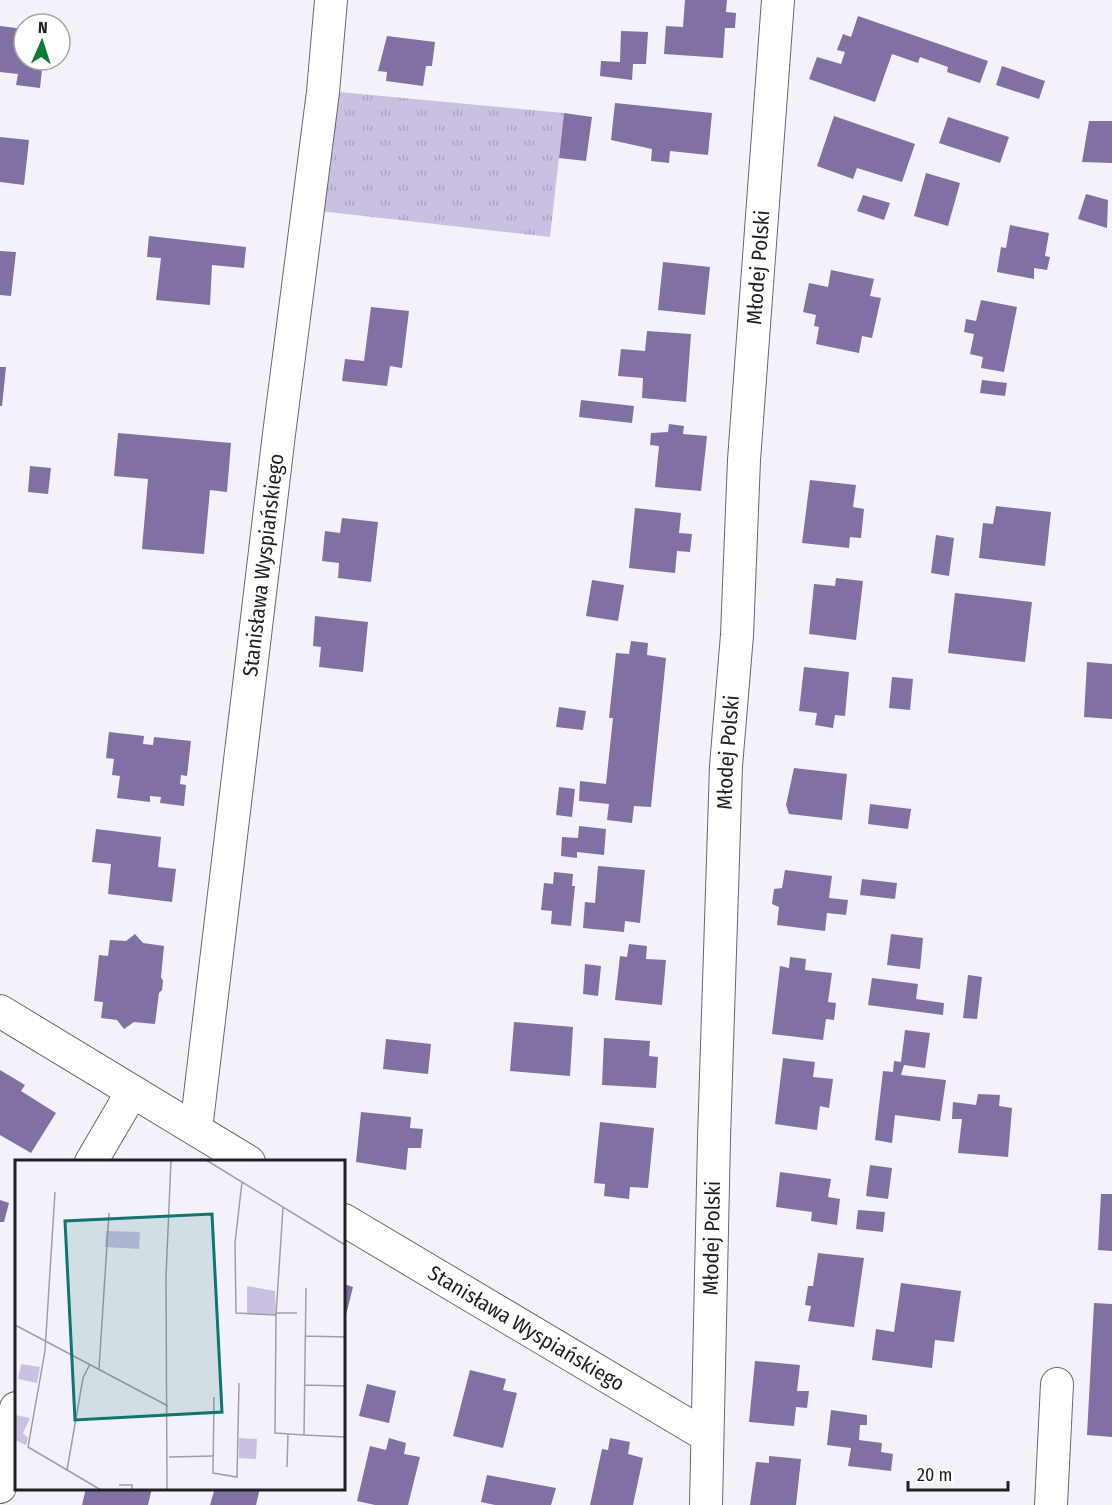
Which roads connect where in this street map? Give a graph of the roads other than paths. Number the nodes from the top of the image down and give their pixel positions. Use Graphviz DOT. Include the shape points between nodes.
graph roads {
  1 [pos="331,0"];
  2 [pos="778,0"];
  3 [pos="0,1011"];
  4 [pos="132,1092"];
  5 [pos="196,1129"];
  6 [pos="92,1160"];
  7 [pos="247,1160"];
  8 [pos="345,1221"];
  9 [pos="1057,1384"];
  10 [pos="15,1413"];
  11 [pos="707,1436"];
  12 [pos="0,1487"];
  13 [pos="706,1505"];
  14 [pos="1051,1505"];
  1 -- 5 [label="street, Stanisława Wyspiańskiego"];
  2 -- 11 [label="street, Młodej Polski" via="726,766"];
  3 -- 4 [label="street"];
  4 -- 5 [label="street"];
  4 -- 6 [label="street"];
  5 -- 7 [label="street"];
  8 -- 11 [label="street, Stanisława Wyspiańskiego"];
  9 -- 14 [label="street"];
  10 -- 12 [label="street"];
  11 -- 13 [label="street, Młodej Polski"];
}
